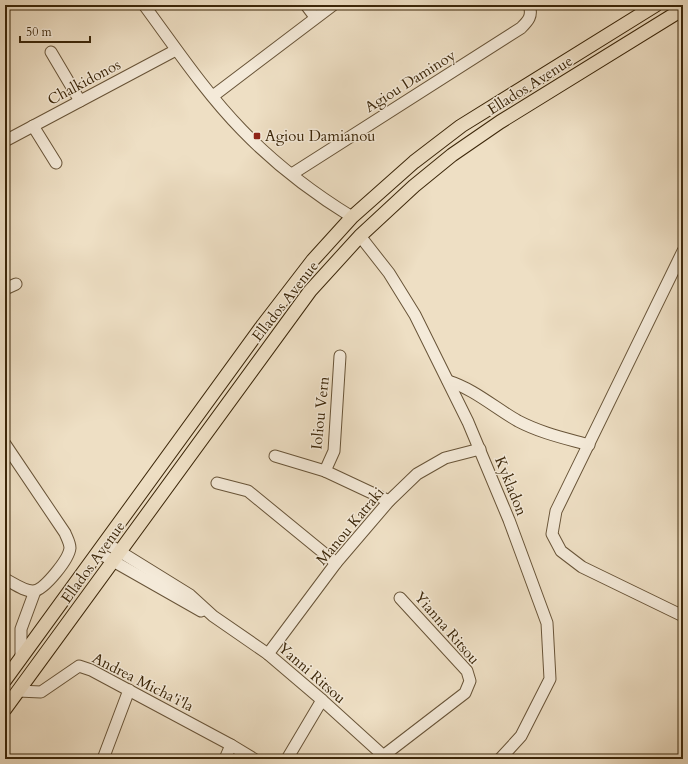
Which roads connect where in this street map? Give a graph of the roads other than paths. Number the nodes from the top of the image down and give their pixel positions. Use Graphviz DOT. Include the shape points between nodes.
graph roads {
  1 [pos="144,5"];
  2 [pos="306,5"];
  3 [pos="333,5"];
  4 [pos="529,5"];
  5 [pos="656,5"];
  6 [pos="683,9"];
  7 [pos="316,18"];
  8 [pos="176,50"];
  9 [pos="51,52"];
  10 [pos="213,96"];
  11 [pos="80,101"];
  12 [pos="33,126"];
  13 [pos="5,141"];
  14 [pos="56,163"];
  15 [pos="292,174"];
  16 [pos="352,217"];
  17 [pos="360,236"];
  18 [pos="683,251"];
  19 [pos="16,284"];
  20 [pos="5,289"];
  21 [pos="340,356"];
  22 [pos="448,381"];
  23 [pos="209,400"];
  24 [pos="222,411"];
  25 [pos="5,444"];
  26 [pos="589,445"];
  27 [pos="480,449"];
  28 [pos="275,456"];
  29 [pos="325,471"];
  30 [pos="217,483"];
  31 [pos="389,501"];
  32 [pos="103,548"];
  33 [pos="117,556"];
  34 [pos="336,563"];
  35 [pos="5,579"];
  36 [pos="34,591"];
  37 [pos="400,598"];
  38 [pos="683,616"];
  39 [pos="268,654"];
  40 [pos="21,658"];
  41 [pos="5,680"];
  42 [pos="129,690"];
  43 [pos="18,691"];
  44 [pos="322,700"];
  45 [pos="5,709"];
  46 [pos="231,745"];
  47 [pos="385,757"];
  48 [pos="103,759"];
  49 [pos="225,759"];
  50 [pos="254,759"];
  51 [pos="287,759"];
  52 [pos="500,759"];
  1 -- 8 [label="street"];
  2 -- 7 [label="street"];
  3 -- 7 [label="street"];
  4 -- 15 [label="street, Agiou Daminoy" via="531,16 521,28"];
  5 -- 16 [label="main road, Ellados Avenue" via="461,126 414,162"];
  6 -- 17 [label="main road, Ellados Avenue" via="500,122 452,155"];
  7 -- 10 [label="street"];
  8 -- 10 [label="street"];
  8 -- 11 [label="street, Chalkidonos"];
  9 -- 11 [label="street"];
  10 -- 15 [label="street" via="242,131"];
  11 -- 12 [label="street, Chalkidonos"];
  12 -- 13 [label="street, Chalkidonos"];
  12 -- 14 [label="street"];
  15 -- 16 [label="street" via="315,193"];
  16 -- 23 [label="main road, Ellados Avenue" via="313,260"];
  17 -- 22 [label="street, Kykladon" via="389,273 415,315"];
  17 -- 24 [label="main road, Ellados Avenue" via="310,291"];
  18 -- 26 [label="street"];
  19 -- 20 [label="street"];
  21 -- 29 [label="street, Ioliou Vern" via="334,451"];
  22 -- 26 [label="street" via="462,385 491,405 541,432"];
  22 -- 27 [label="street, Kykladon"];
  23 -- 24 [label="street"];
  23 -- 32 [label="main road, Ellados Avenue"];
  24 -- 33 [label="main road, Ellados Avenue"];
  25 -- 36 [label="street" via="65,533 69,544 68,555 52,578"];
  26 -- 38 [label="street" via="556,511 552,534 561,552 582,567"];
  27 -- 31 [label="street, Manou Katraki" via="445,458 417,474"];
  27 -- 52 [label="street, Kykladon" via="546,623 550,679 521,736"];
  28 -- 29 [label="street, Ioliou Vern"];
  29 -- 31 [label="street, Ioliou Vern"];
  30 -- 34 [label="street" via="248,492"];
  31 -- 34 [label="street, Manou Katraki"];
  32 -- 33 [label="street, Yanni Ritsou"];
  32 -- 40 [label="main road, Ellados Avenue"];
  33 -- 39 [label="street, Yanni Ritsou" via="190,595 213,616"];
  33 -- 43 [label="main road, Ellados Avenue"];
  34 -- 39 [label="street, Manou Katraki"];
  35 -- 36 [label="street"];
  36 -- 40 [label="street" via="21,629"];
  37 -- 47 [label="street, Yianna Ritsou" via="468,671 470,681 465,693"];
  39 -- 44 [label="street, Yanni Ritsou"];
  40 -- 41 [label="main road, Ellados Avenue"];
  42 -- 43 [label="street, Andrea Micha'i'la" via="79,666 41,692"];
  42 -- 46 [label="street, Andrea Micha'i'la"];
  42 -- 48 [label="street"];
  43 -- 45 [label="main road, Ellados Avenue"];
  44 -- 47 [label="street, Yanni Ritsou"];
  44 -- 51 [label="street"];
  46 -- 49 [label="street"];
  46 -- 50 [label="street, Andrea Micha'i'la"];
}
